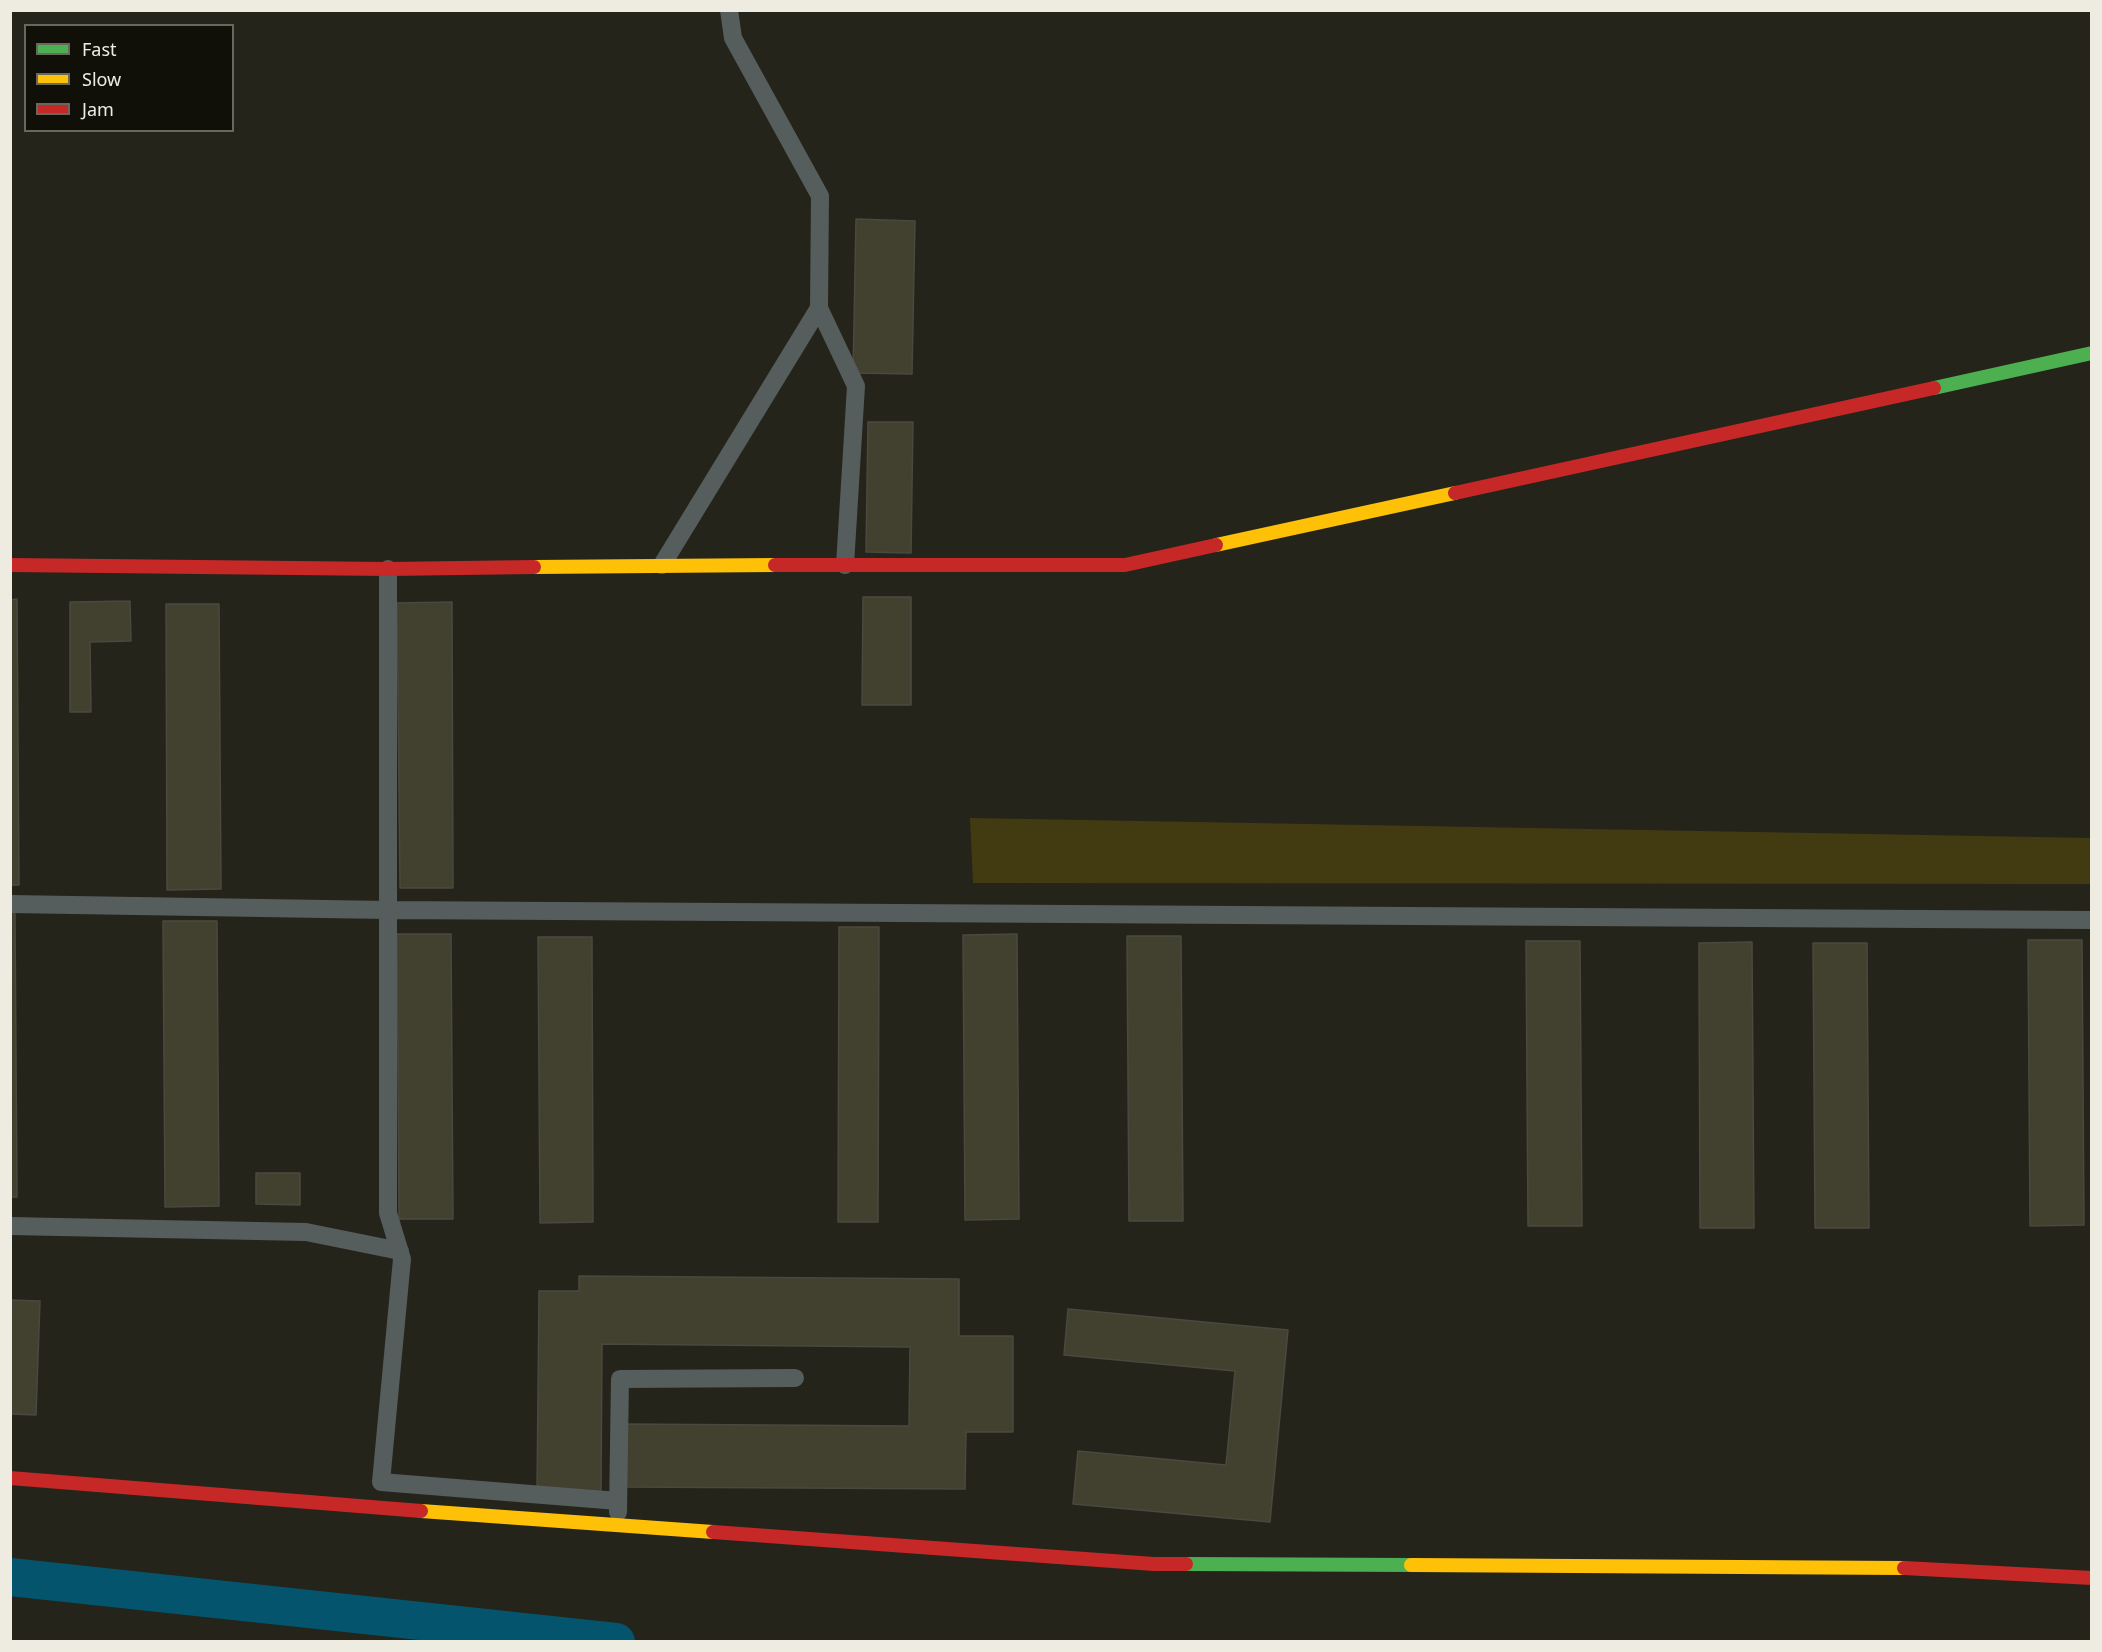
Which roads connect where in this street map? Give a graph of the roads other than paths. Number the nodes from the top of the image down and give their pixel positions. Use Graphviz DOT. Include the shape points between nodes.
graph roads {
  1 [pos="729,10"];
  2 [pos="819,308"];
  3 [pos="2091,353"];
  4 [pos="10,565"];
  5 [pos="662,565"];
  6 [pos="845,565"];
  7 [pos="388,569"];
  8 [pos="10,904"];
  9 [pos="387,910"];
  10 [pos="2091,921"];
  11 [pos="10,1226"];
  12 [pos="400,1251"];
  13 [pos="795,1378"];
  14 [pos="10,1478"];
  15 [pos="618,1501"];
  16 [pos="617,1526"];
  17 [pos="2091,1578"];
  1 -- 2 [label="lane" via="733,38 820,196"];
  2 -- 5 [label="lane"];
  2 -- 6 [label="lane" via="856,386"];
  3 -- 6 [label="street" via="1125,565"];
  4 -- 7 [label="street"];
  5 -- 6 [label="street"];
  5 -- 7 [label="street"];
  7 -- 9 [label="lane"];
  8 -- 9 [label="lane"];
  9 -- 10 [label="lane"];
  9 -- 12 [label="lane" via="388,1213"];
  11 -- 12 [label="lane" via="306,1232"];
  12 -- 15 [label="lane" via="381,1482"];
  13 -- 15 [label="lane" via="620,1379"];
  14 -- 16 [label="street"];
  15 -- 16 [label="lane"];
  16 -- 17 [label="street" via="1154,1564 1900,1568"];
}
